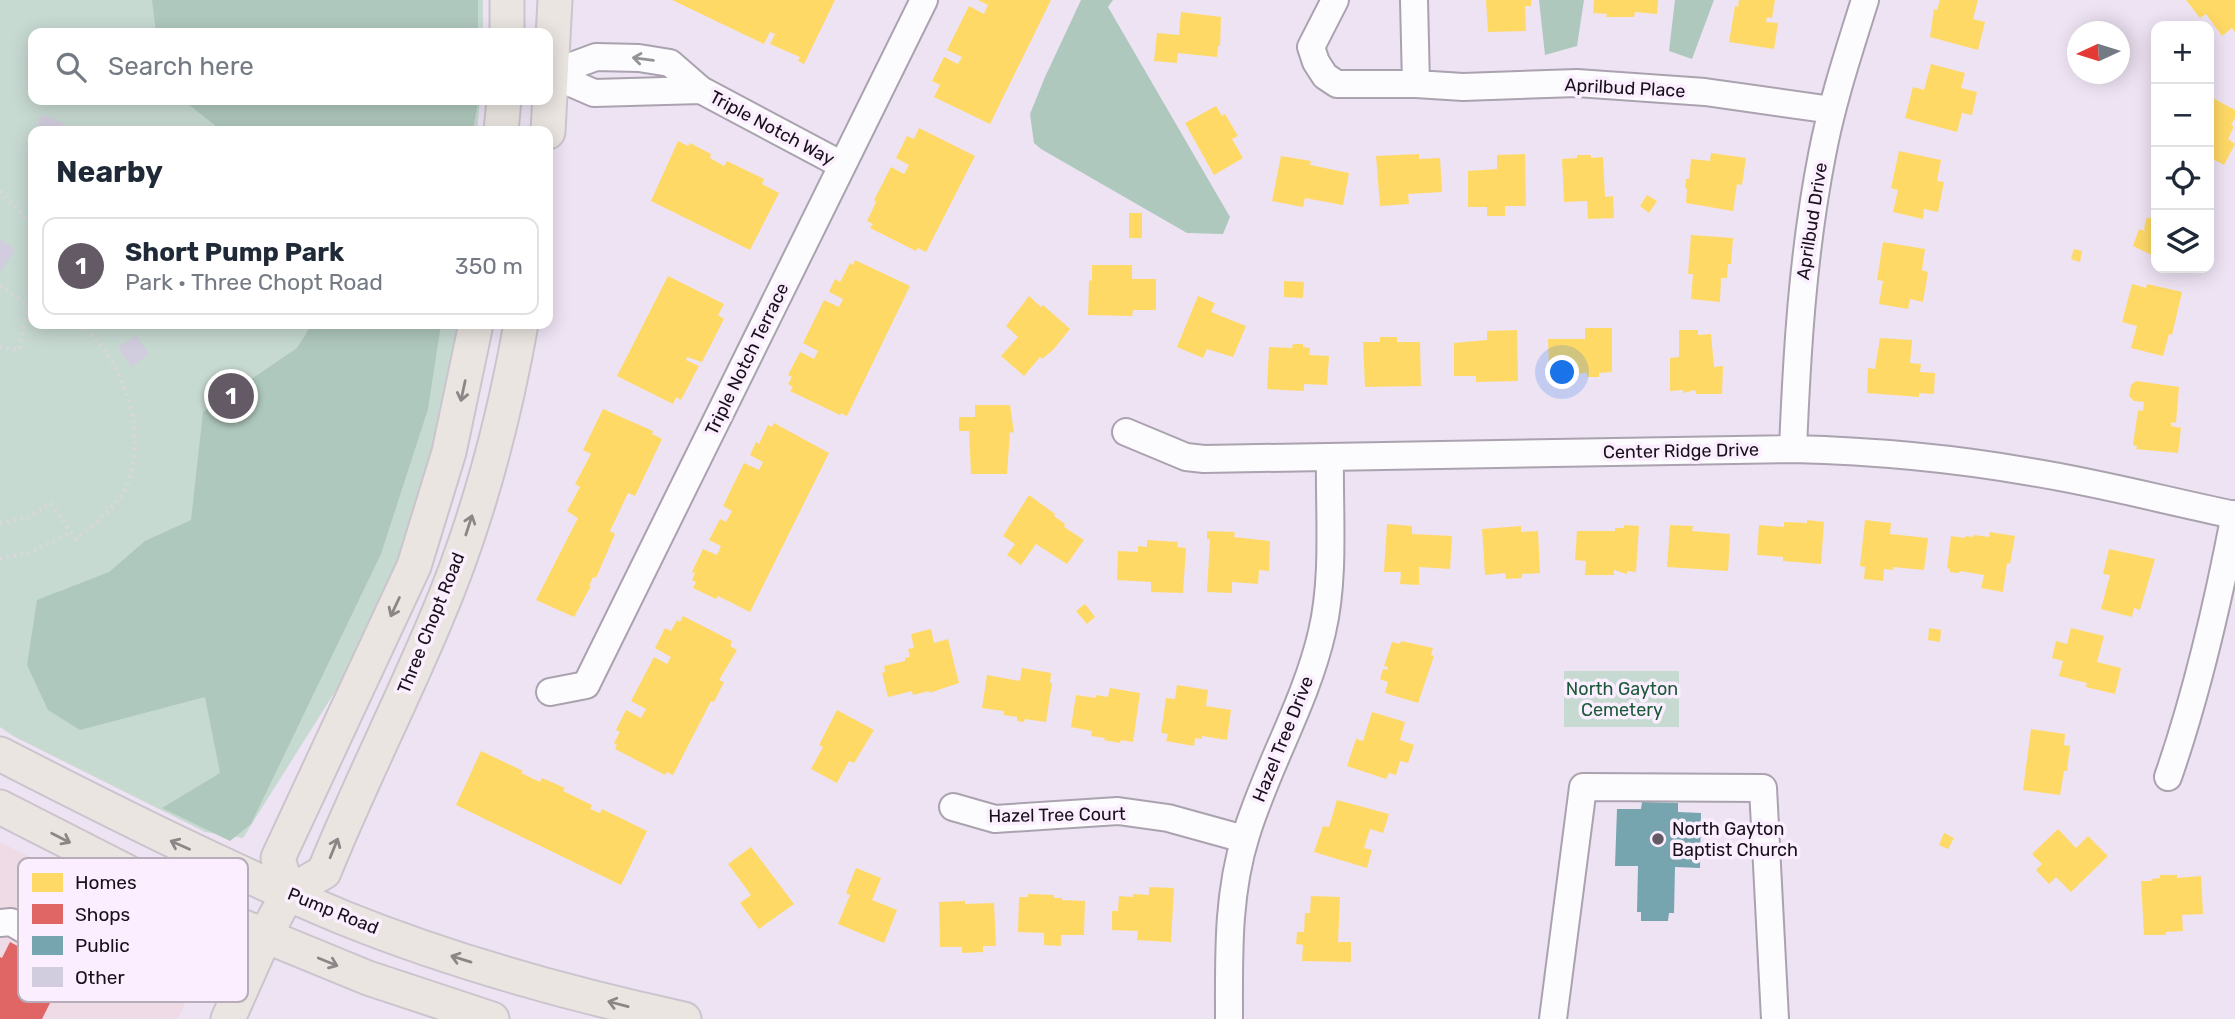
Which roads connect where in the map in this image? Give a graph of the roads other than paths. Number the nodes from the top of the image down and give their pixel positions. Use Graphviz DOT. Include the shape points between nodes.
graph roads {
  1 [pos="507,0"];
  2 [pos="555,0"];
  3 [pos="924,0"];
  4 [pos="1335,0"];
  5 [pos="1413,0"];
  6 [pos="1865,0"];
  7 [pos="507,28"];
  8 [pos="553,28"];
  9 [pos="553,72"];
  10 [pos="553,75"];
  11 [pos="1416,84"];
  12 [pos="701,90"];
  13 [pos="504,105"];
  14 [pos="548,105"];
  15 [pos="1832,110"];
  16 [pos="501,126"];
  17 [pos="548,126"];
  18 [pos="842,165"];
  19 [pos="475,329"];
  20 [pos="520,329"];
  21 [pos="1126,432"];
  22 [pos="1793,449"];
  23 [pos="1330,457"];
  24 [pos="2235,514"];
  25 [pos="550,692"];
  26 [pos="0,754"];
  27 [pos="2168,777"];
  28 [pos="0,807"];
  29 [pos="953,807"];
  30 [pos="1244,839"];
  31 [pos="100,858"];
  32 [pos="208,858"];
  33 [pos="248,875"];
  34 [pos="288,893"];
  35 [pos="0,923"];
  36 [pos="18,927"];
  37 [pos="248,929"];
  38 [pos="265,936"];
  39 [pos="248,974"];
  40 [pos="236,1002"];
  41 [pos="228,1019"];
  42 [pos="492,1019"];
  43 [pos="684,1019"];
  44 [pos="1229,1019"];
  45 [pos="1553,1019"];
  46 [pos="1775,1019"];
  1 -- 7 [label="main road"];
  2 -- 8 [label="main road"];
  3 -- 18 [label="street, Triple Notch Terrace"];
  4 -- 11 [label="street, Aprilbud Place" via="1311,47 1325,76 1338,84"];
  5 -- 11 [label="street"];
  6 -- 15 [label="street, Aprilbud Drive"];
  12 -- 9 [label="street, Triple Notch Way, one-way" via="670,64 639,58 597,57"];
  10 -- 12 [label="street, Triple Notch Way" via="594,93"];
  11 -- 15 [label="street, Aprilbud Place" via="1577,83 1704,92"];
  12 -- 18 [label="street, Triple Notch Way"];
  13 -- 16 [label="main road"];
  14 -- 17 [label="main road"];
  15 -- 22 [label="street, Aprilbud Drive" via="1802,277"];
  18 -- 25 [label="street, Triple Notch Terrace" via="586,685"];
  19 -- 34 [label="main road, one-way" via="449,452 414,566 278,858"];
  34 -- 20 [label="main road, Three Chopt Road, one-way" via="324,872 435,622 489,461"];
  21 -- 23 [label="street, Center Ridge Drive" via="1186,457"];
  22 -- 23 [label="street, Center Ridge Drive"];
  22 -- 24 [label="street, Center Ridge Drive" via="1861,450 1972,462"];
  23 -- 30 [label="street, Hazel Tree Drive" via="1328,587 1322,630 1312,668"];
  24 -- 27 [label="street" via="2213,623"];
  32 -- 26 [label="main road, Pump Road, one-way"];
  28 -- 31 [label="main road, one-way"];
  29 -- 30 [label="street, Hazel Tree Court" via="995,819 1118,811 1168,818"];
  30 -- 44 [label="street, Hazel Tree Drive" via="1228,939"];
  34 -- 33 [label="main road, Pump Road, one-way"];
  34 -- 38 [label="main road"];
  43 -- 34 [label="main road, Pump Road, one-way" via="538,983 440,952"];
  35 -- 36 [label="street"];
  37 -- 38 [label="main road, one-way"];
  38 -- 39 [label="main road"];
  38 -- 42 [label="main road, one-way" via="405,992"];
  40 -- 41 [label="main road"];
  45 -- 46 [label="street" via="1583,786 1763,788"];
}
